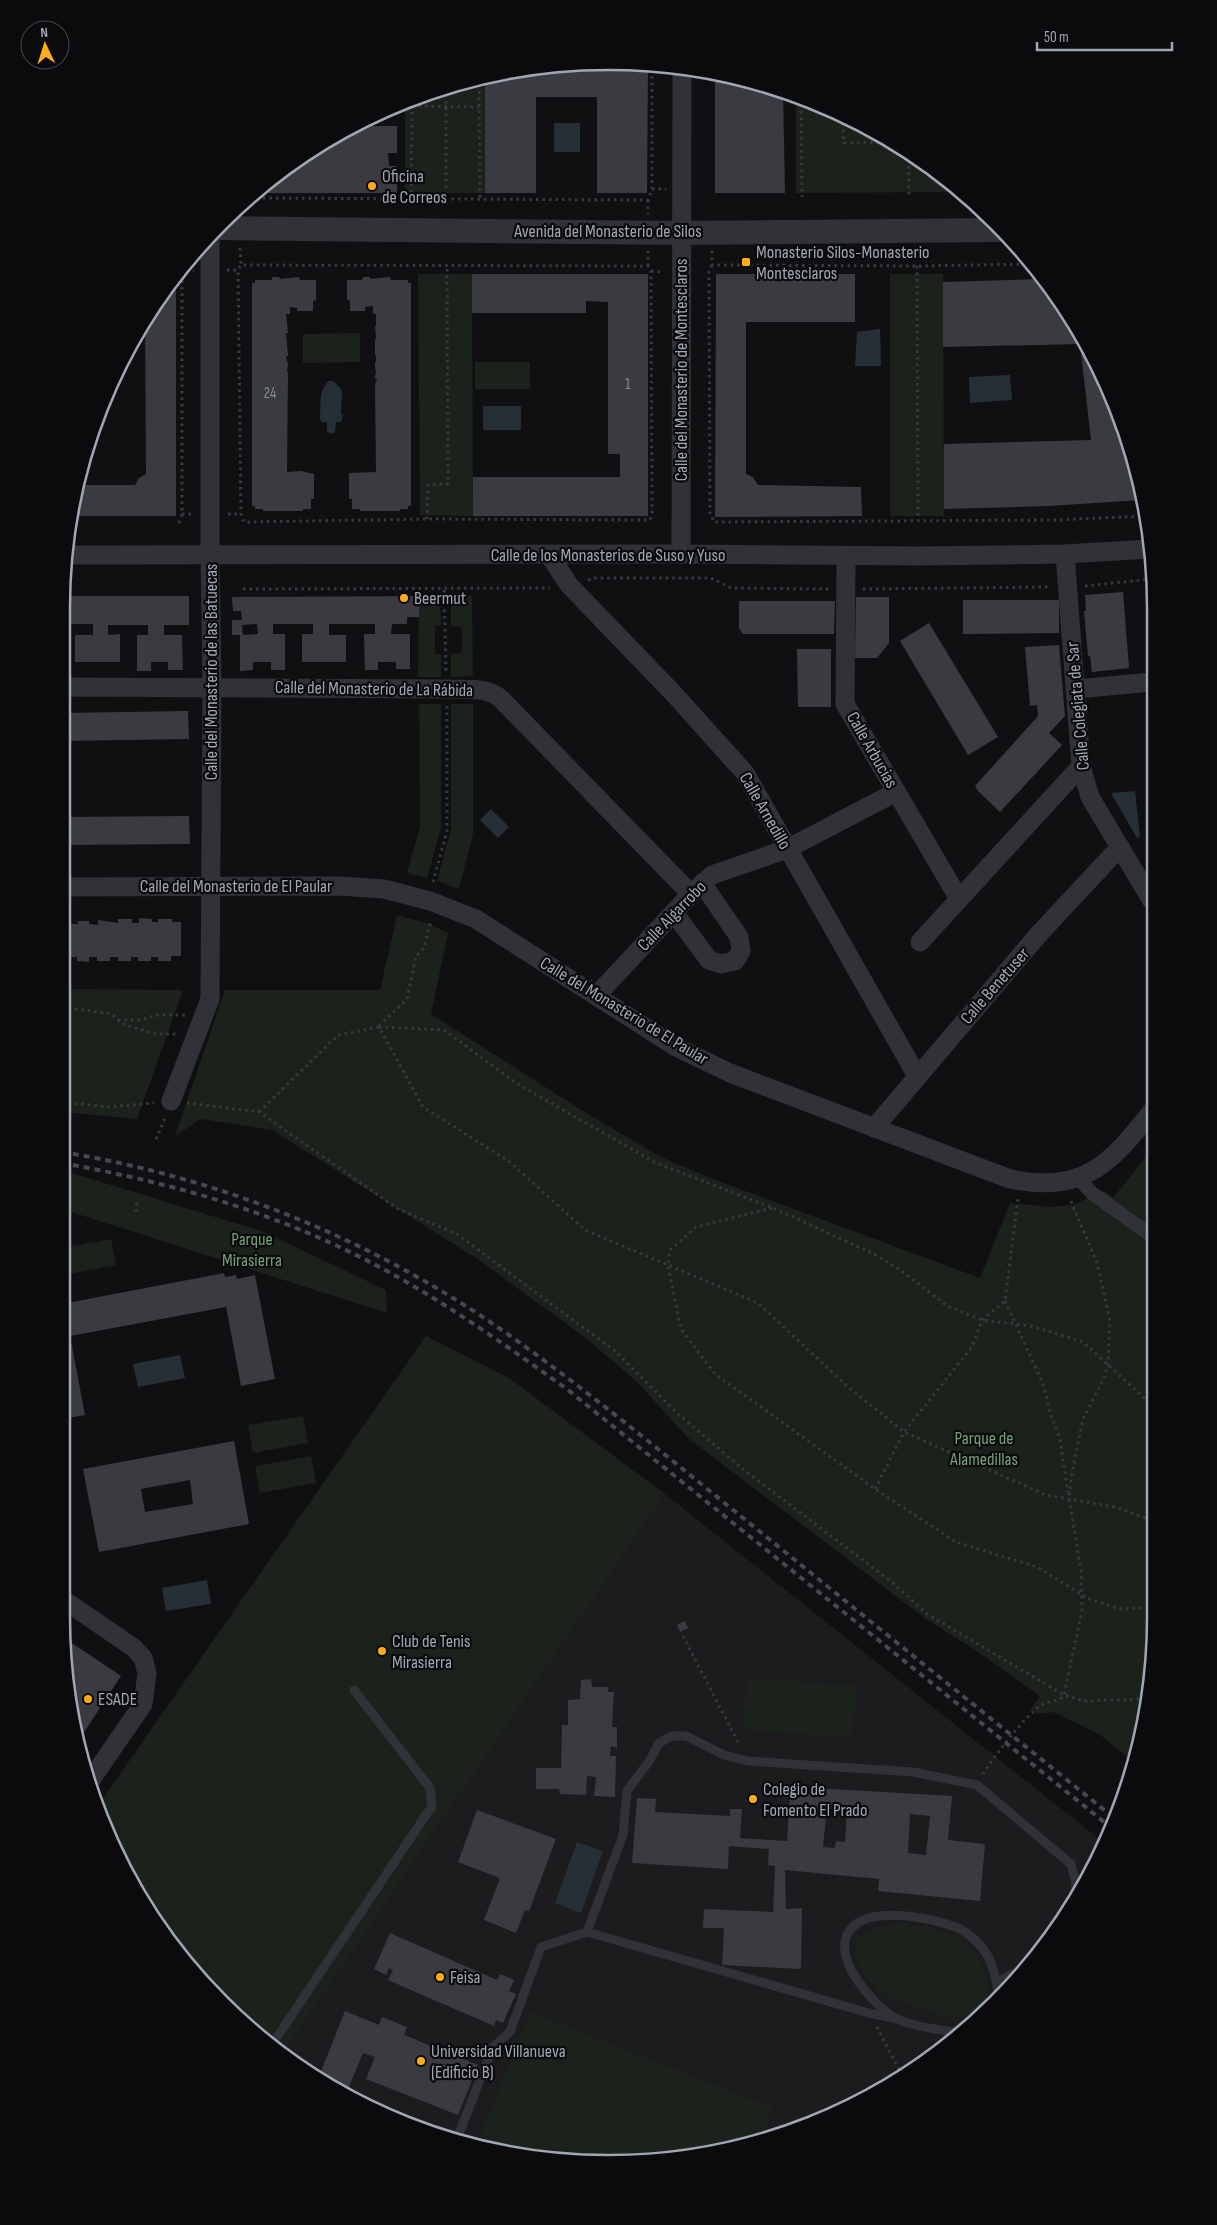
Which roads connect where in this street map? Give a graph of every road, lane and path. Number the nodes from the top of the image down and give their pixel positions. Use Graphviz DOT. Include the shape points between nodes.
graph roads {
  1 [pos="652,72"];
  2 [pos="682,75"];
  3 [pos="479,86"];
  4 [pos="446,95"];
  5 [pos="416,106"];
  6 [pos="446,106"];
  7 [pos="801,106"];
  8 [pos="412,107"];
  9 [pos="479,107"];
  10 [pos="843,124"];
  11 [pos="879,142"];
  12 [pos="908,161"];
  13 [pos="652,189"];
  14 [pos="671,189"];
  15 [pos="802,197"];
  16 [pos="909,197"];
  17 [pos="260,198"];
  18 [pos="411,199"];
  19 [pos="446,199"];
  20 [pos="480,199"];
  21 [pos="648,200"];
  22 [pos="648,217"];
  23 [pos="228,228"];
  24 [pos="991,230"];
  25 [pos="681,232"];
  26 [pos="712,243"];
  27 [pos="648,245"];
  28 [pos="210,247"];
  29 [pos="712,264"];
  30 [pos="1022,264"];
  31 [pos="447,265"];
  32 [pos="648,266"];
  33 [pos="917,266"];
  34 [pos="238,270"];
  35 [pos="190,271"];
  36 [pos="210,272"];
  37 [pos="182,280"];
  38 [pos="1139,516"];
  39 [pos="427,519"];
  40 [pos="918,520"];
  41 [pos="180,523"];
  42 [pos="1143,549"];
  43 [pos="681,554"];
  44 [pos="1065,554"];
  45 [pos="73,555"];
  46 [pos="210,555"];
  47 [pos="550,556"];
  48 [pos="846,556"];
  49 [pos="1146,579"];
  50 [pos="569,585"];
  51 [pos="1068,587"];
  52 [pos="243,589"];
  53 [pos="444,590"];
  54 [pos="846,590"];
  55 [pos="446,677"];
  56 [pos="1147,682"];
  57 [pos="70,687"];
  58 [pos="212,687"];
  59 [pos="1076,689"];
  60 [pos="447,705"];
  61 [pos="1081,766"];
  62 [pos="896,792"];
  63 [pos="1120,847"];
  64 [pos="787,849"];
  65 [pos="433,882"];
  66 [pos="212,886"];
  67 [pos="70,887"];
  68 [pos="696,888"];
  69 [pos="1147,893"];
  70 [pos="959,899"];
  71 [pos="674,913"];
  72 [pos="430,920"];
  73 [pos="920,942"];
  74 [pos="596,996"];
  75 [pos="70,1008"];
  76 [pos="203,1016"];
  77 [pos="118,1020"];
  78 [pos="378,1027"];
  79 [pos="196,1034"];
  80 [pos="917,1076"];
  81 [pos="172,1101"];
  82 [pos="70,1103"];
  83 [pos="259,1112"];
  84 [pos="1147,1117"];
  85 [pos="874,1128"];
  86 [pos="156,1138"];
  87 [pos="1078,1178"];
  88 [pos="1018,1199"];
  89 [pos="1070,1199"];
  90 [pos="137,1200"];
  91 [pos="773,1208"];
  92 [pos="136,1212"];
  93 [pos="1147,1234"];
  94 [pos="668,1266"];
  95 [pos="1005,1301"];
  96 [pos="982,1320"];
  97 [pos="1016,1324"];
  98 [pos="1108,1365"];
  99 [pos="1147,1401"];
  100 [pos="904,1432"];
  101 [pos="874,1489"];
  102 [pos="1069,1499"];
  103 [pos="1147,1518"];
  104 [pos="1082,1594"];
  105 [pos="70,1604"];
  106 [pos="1147,1607"];
  107 [pos="683,1636"];
  108 [pos="354,1690"];
  109 [pos="1064,1695"];
  110 [pos="1140,1699"];
  111 [pos="748,1761"];
  112 [pos="94,1775"];
  113 [pos="977,1786"];
  114 [pos="1076,1884"];
  115 [pos="587,1932"];
  116 [pos="1010,1975"];
  117 [pos="997,1982"];
  118 [pos="997,1988"];
  119 [pos="869,2013"];
  120 [pos="897,2019"];
  121 [pos="950,2032"];
  122 [pos="275,2039"];
  123 [pos="899,2070"];
  124 [pos="459,2134"];
  1 -- 13 [label="path"];
  2 -- 25 [label="street, Calle del Monasterio de Montesclaros"];
  3 -- 9 [label="path"];
  4 -- 6 [label="path"];
  5 -- 6 [label="path"];
  6 -- 9 [label="path"];
  6 -- 19 [label="path"];
  7 -- 15 [label="path"];
  8 -- 18 [label="path"];
  9 -- 20 [label="path"];
  10 -- 11 [label="path" via="844,143"];
  12 -- 16 [label="path"];
  13 -- 14 [label="path"];
  13 -- 21 [label="path"];
  17 -- 18 [label="path"];
  18 -- 19 [label="path"];
  19 -- 20 [label="path"];
  20 -- 21 [label="path"];
  21 -- 22 [label="path"];
  23 -- 25 [label="street, Avenida del Monasterio de Silos"];
  24 -- 25 [label="street, Avenida del Monasterio de Silos"];
  25 -- 43 [label="street, Calle del Monasterio de Montesclaros"];
  26 -- 29 [label="path"];
  27 -- 32 [label="path"];
  28 -- 36 [label="street, Calle del Monasterio de las Batuecas"];
  29 -- 33 [label="path"];
  29 -- 40 [label="path" via="709,272 710,513 714,522"];
  30 -- 33 [label="path"];
  31 -- 32 [label="path"];
  31 -- 34 [label="path" via="240,265"];
  31 -- 39 [label="path" via="448,484 428,485"];
  32 -- 39 [label="path" via="651,272 650,520"];
  33 -- 40 [label="path"];
  34 -- 36 [label="path"];
  34 -- 39 [label="path" via="240,514 244,522"];
  35 -- 36 [label="path"];
  36 -- 46 [label="street, Calle del Monasterio de las Batuecas"];
  37 -- 41 [label="path"];
  38 -- 40 [label="path"];
  42 -- 44 [label="street, Calle de los Monasterios de Suso y Yuso"];
  43 -- 47 [label="street, Calle de los Monasterios de Suso y Yuso"];
  43 -- 48 [label="street, Calle de los Monasterios de Suso y Yuso"];
  44 -- 48 [label="street, Calle de los Monasterios de Suso y Yuso"];
  44 -- 51 [label="street, Calle Colegiata de Sar"];
  45 -- 46 [label="street, Calle de los Monasterios de Suso y Yuso"];
  46 -- 47 [label="street, Calle de los Monasterios de Suso y Yuso"];
  46 -- 58 [label="street, Calle del Monasterio de las Batuecas"];
  47 -- 50 [label="street, Calle Arnedillo"];
  48 -- 54 [label="street, Calle Arbucias"];
  49 -- 51 [label="path"];
  50 -- 53 [label="path" via="557,588"];
  50 -- 54 [label="path" via="594,578 711,578 731,588"];
  50 -- 64 [label="street, Calle Arnedillo" via="674,694 745,774"];
  51 -- 54 [label="path"];
  51 -- 59 [label="street, Calle Colegiata de Sar"];
  52 -- 53 [label="path"];
  53 -- 55 [label="path"];
  54 -- 62 [label="street, Calle Arbucias" via="845,704"];
  56 -- 59 [label="street"];
  57 -- 58 [label="street, Calle del Monasterio de La Rábida"];
  58 -- 66 [label="street, Calle del Monasterio de las Batuecas"];
  58 -- 68 [label="street, Calle del Monasterio de La Rábida" via="446,689 492,693"];
  59 -- 61 [label="street, Calle Colegiata de Sar"];
  60 -- 65 [label="path" via="447,830"];
  61 -- 63 [label="street, Calle Colegiata de Sar" via="1090,797"];
  61 -- 70 [label="street"];
  62 -- 64 [label="street, Calle Algarrobo"];
  62 -- 70 [label="street, Calle Arbucias"];
  63 -- 69 [label="street, Calle Colegiata de Sar"];
  63 -- 80 [label="street, Calle Benetuser" via="1038,935"];
  64 -- 68 [label="street, Calle Algarrobo" via="712,875"];
  64 -- 80 [label="street, Calle Arnedillo"];
  66 -- 67 [label="street, Calle del Monasterio de El Paular"];
  66 -- 74 [label="street, Calle del Monasterio de El Paular" via="384,889 430,901 476,919"];
  66 -- 76 [label="street, Calle del Monasterio de las Batuecas" via="210,999"];
  68 -- 71 [label="street, Calle Algarrobo"];
  68 -- 71 [label="street, Calle del Monasterio de La Rábida" via="739,937 741,951 735,961 721,964 709,960"];
  70 -- 73 [label="street"];
  71 -- 74 [label="street, Calle Algarrobo"];
  72 -- 78 [label="path" via="424,948 416,956 407,1000"];
  74 -- 85 [label="street, Calle del Monasterio de El Paular" via="676,1047 730,1073"];
  75 -- 77 [label="path" via="112,1014"];
  76 -- 77 [label="path" via="157,1015 141,1020"];
  76 -- 79 [label="street, Calle del Monasterio de las Batuecas"];
  77 -- 79 [label="path" via="156,1034"];
  78 -- 83 [label="path" via="338,1034"];
  78 -- 91 [label="path" via="444,1030 516,1083 656,1163"];
  78 -- 94 [label="path" via="423,1107 510,1162 585,1230"];
  79 -- 81 [label="street, Calle del Monasterio de las Batuecas"];
  80 -- 85 [label="street, Calle Benetuser"];
  81 -- 82 [label="path" via="109,1107"];
  81 -- 83 [label="path"];
  81 -- 86 [label="path"];
  83 -- 109 [label="path" via="398,1209 457,1234 615,1351 676,1412 739,1466 893,1583 927,1614"];
  84 -- 87 [label="street, Calle del Monasterio de El Paular" via="1110,1160"];
  85 -- 87 [label="street, Calle del Monasterio de El Paular" via="1010,1179 1052,1184"];
  87 -- 93 [label="street" via="1092,1194"];
  88 -- 95 [label="path"];
  89 -- 98 [label="path" via="1096,1263 1110,1321"];
  90 -- 92 [label="path"];
  91 -- 94 [label="path" via="696,1227 670,1250"];
  91 -- 96 [label="path" via="872,1252 947,1306"];
  94 -- 100 [label="path" via="758,1303 848,1387"];
  94 -- 101 [label="path" via="680,1329 715,1374"];
  95 -- 96 [label="path"];
  95 -- 97 [label="path"];
  96 -- 97 [label="path"];
  96 -- 100 [label="path" via="972,1347"];
  97 -- 98 [label="path" via="1083,1342"];
  97 -- 102 [label="path" via="1044,1386 1060,1439"];
  98 -- 99 [label="path"];
  98 -- 102 [label="path" via="1083,1419"];
  100 -- 101 [label="path"];
  100 -- 102 [label="path" via="1046,1495"];
  101 -- 104 [label="path" via="956,1542 1037,1567"];
  102 -- 103 [label="path" via="1115,1507"];
  102 -- 104 [label="path"];
  104 -- 106 [label="path" via="1120,1609"];
  104 -- 109 [label="path" via="1082,1610"];
  105 -- 112 [label="street" via="134,1648 143,1658 147,1673 142,1704"];
  107 -- 111 [label="path"];
  108 -- 122 [label="lane" via="430,1788 432,1806"];
  109 -- 110 [label="path" via="1084,1701"];
  109 -- 113 [label="path" via="1033,1712 986,1769"];
  111 -- 113 [label="lane" via="914,1772"];
  111 -- 115 [label="lane" via="724,1755 686,1736 672,1736 658,1743 650,1760 627,1791 623,1835"];
  113 -- 114 [label="lane" via="1071,1864"];
  115 -- 119 [label="lane"];
  115 -- 124 [label="lane" via="541,1947 510,2032 493,2048"];
  116 -- 117 [label="lane"];
  117 -- 118 [label="lane"];
  117 -- 120 [label="lane" via="979,1943 961,1929 934,1920 893,1916 861,1920 848,1933 846,1958 860,1985 877,2005"];
  119 -- 120 [label="lane"];
  119 -- 123 [label="path"];
  120 -- 121 [label="lane"];
}
